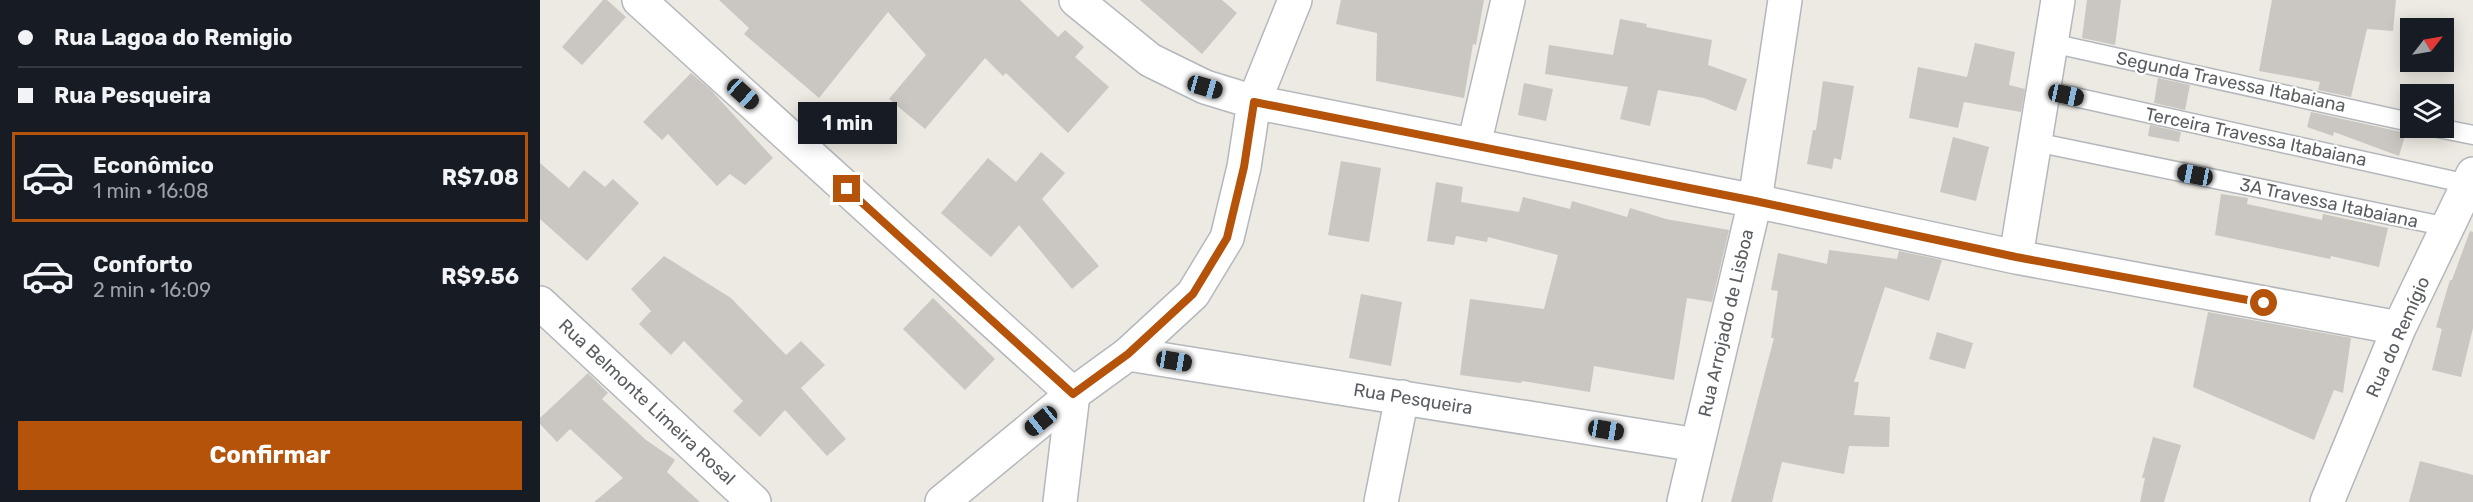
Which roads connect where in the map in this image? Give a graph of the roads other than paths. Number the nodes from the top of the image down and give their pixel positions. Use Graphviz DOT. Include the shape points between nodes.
graph roads {
  1 [pos="639,0"];
  2 [pos="1076,0"];
  3 [pos="1295,0"];
  4 [pos="1508,0"];
  5 [pos="1785,0"];
  6 [pos="2058,0"];
  7 [pos="2051,43"];
  8 [pos="2043,90"];
  9 [pos="1254,102"];
  10 [pos="2400,120"];
  11 [pos="2454,131"];
  12 [pos="2473,135"];
  13 [pos="2035,142"];
  14 [pos="1474,145"];
  15 [pos="2470,179"];
  16 [pos="1755,201"];
  17 [pos="2448,227"];
  18 [pos="2016,257"];
  19 [pos="540,303"];
  20 [pos="2400,328"];
  21 [pos="1128,354"];
  22 [pos="1073,394"];
  23 [pos="1402,397"];
  24 [pos="1697,446"];
  25 [pos="754,502"];
  26 [pos="942,502"];
  27 [pos="1060,502"];
  28 [pos="1381,502"];
  29 [pos="1684,502"];
  30 [pos="2327,502"];
  1 -- 22 [label="street"];
  2 -- 9 [label="street" via="1150,60 1205,87"];
  3 -- 9 [label="street"];
  4 -- 14 [label="street"];
  5 -- 16 [label="street, Rua Arrojado de Lisboa"];
  6 -- 7 [label="street"];
  7 -- 8 [label="street"];
  7 -- 10 [label="lane, Segunda Travessa Itabaiana"];
  8 -- 13 [label="street"];
  8 -- 15 [label="lane, Terceira Travessa Itabaiana"];
  9 -- 14 [label="street"];
  9 -- 21 [label="street" via="1227,238 1193,294"];
  11 -- 12 [label="lane"];
  13 -- 17 [label="lane, 3A Travessa Itabaiana"];
  13 -- 18 [label="street"];
  14 -- 16 [label="street"];
  15 -- 17 [label="street, Rua do Remígio"];
  16 -- 18 [label="street"];
  16 -- 24 [label="street, Rua Arrojado de Lisboa"];
  17 -- 20 [label="street, Rua do Remígio"];
  18 -- 20 [label="street"];
  19 -- 25 [label="street, Rua Belmonte Limeira Rosal"];
  20 -- 30 [label="street, Rua do Remígio"];
  21 -- 22 [label="street"];
  21 -- 23 [label="street, Rua Pesqueira"];
  22 -- 26 [label="street"];
  22 -- 27 [label="street"];
  23 -- 24 [label="street, Rua Pesqueira"];
  23 -- 28 [label="street"];
  24 -- 29 [label="street, Rua Arrojado de Lisboa"];
}
